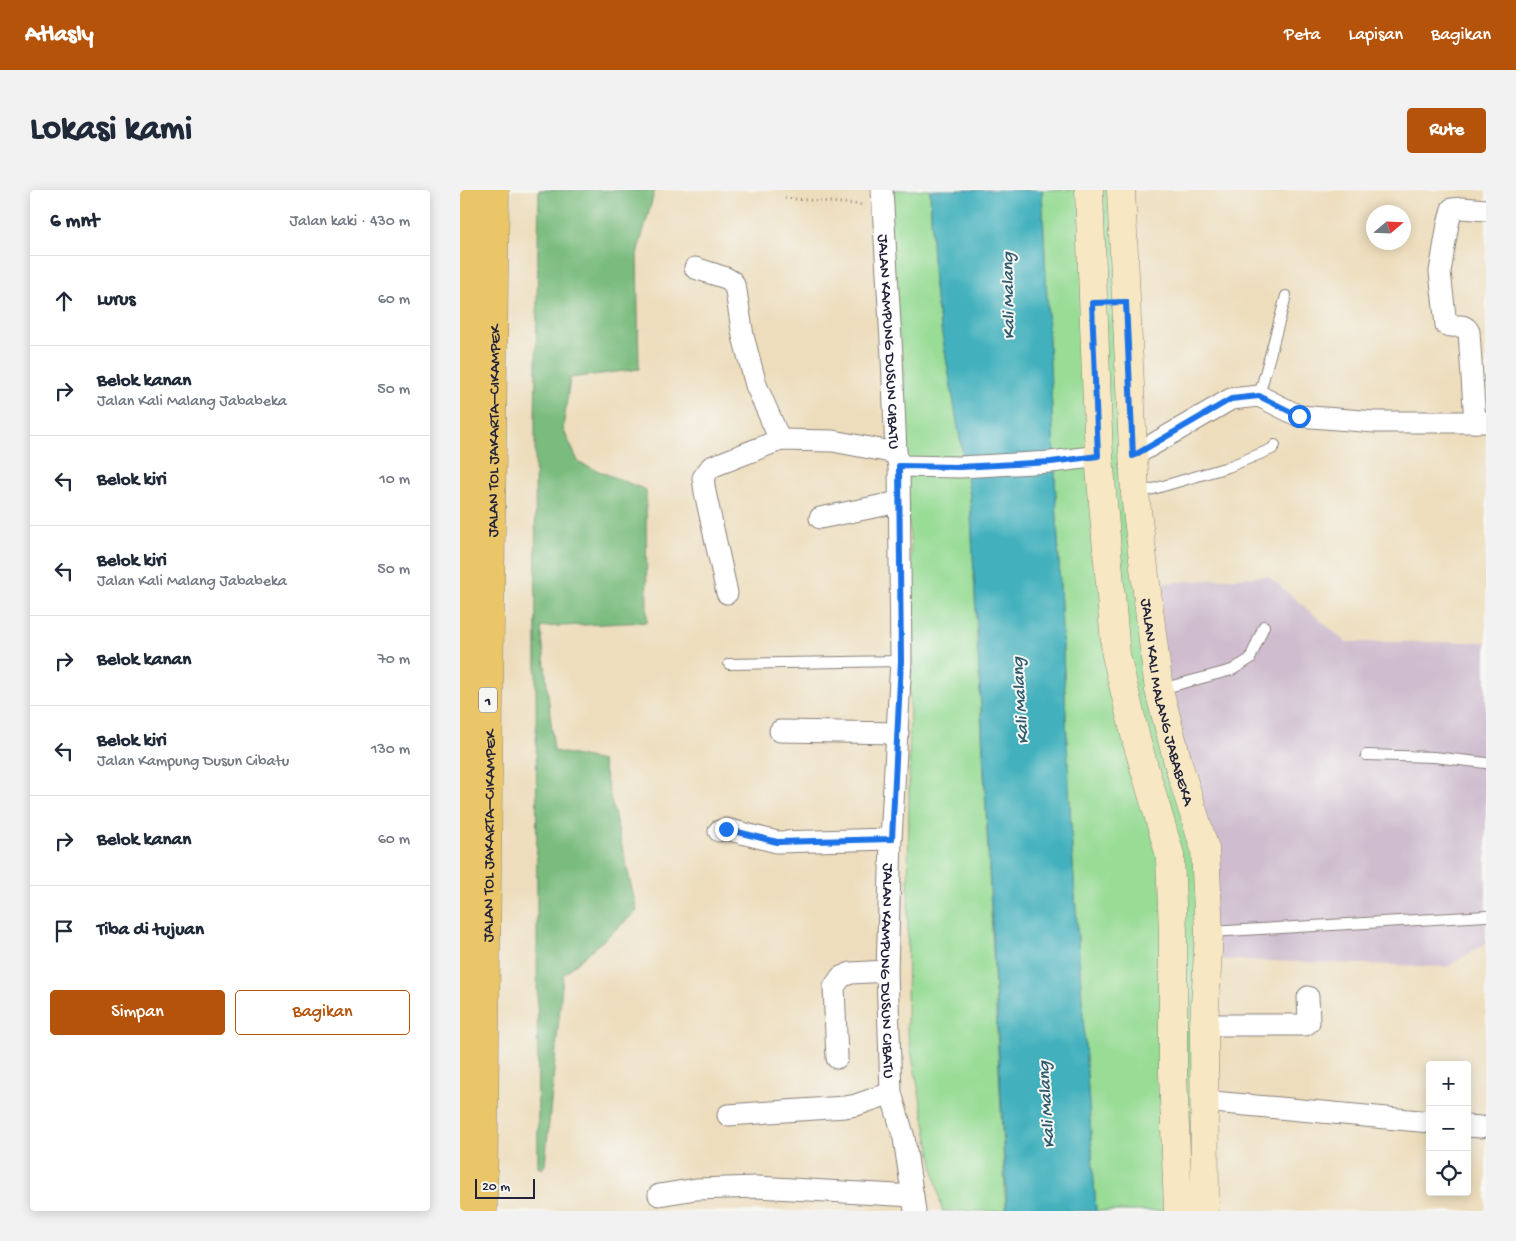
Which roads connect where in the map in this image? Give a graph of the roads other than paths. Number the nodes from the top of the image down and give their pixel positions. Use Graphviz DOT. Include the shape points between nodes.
graph roads {
  1 [pos="470,190"];
  2 [pos="495,190"];
  3 [pos="1089,190"];
  4 [pos="1121,190"];
  5 [pos="882,198"];
  6 [pos="1486,210"];
  7 [pos="695,268"];
  8 [pos="1286,296"];
  9 [pos="1126,302"];
  10 [pos="1092,303"];
  11 [pos="1259,396"];
  12 [pos="1480,422"];
  13 [pos="780,440"];
  14 [pos="1275,446"];
  15 [pos="1098,456"];
  16 [pos="1133,456"];
  17 [pos="897,459"];
  18 [pos="1135,494"];
  19 [pos="899,502"];
  20 [pos="820,518"];
  21 [pos="727,593"];
  22 [pos="1264,626"];
  23 [pos="901,661"];
  24 [pos="729,664"];
  25 [pos="1159,690"];
  26 [pos="780,731"];
  27 [pos="898,733"];
  28 [pos="1366,755"];
  29 [pos="1486,763"];
  30 [pos="719,832"];
  31 [pos="892,839"];
  32 [pos="1486,916"];
  33 [pos="1173,932"];
  34 [pos="1209,932"];
  35 [pos="887,971"];
  36 [pos="1308,998"];
  37 [pos="1204,1025"];
  38 [pos="837,1058"];
  39 [pos="891,1093"];
  40 [pos="1203,1101"];
  41 [pos="728,1115"];
  42 [pos="1426,1122"];
  43 [pos="659,1195"];
  44 [pos="914,1204"];
  45 [pos="460,1211"];
  46 [pos="483,1211"];
  47 [pos="1178,1211"];
  48 [pos="1205,1211"];
  1 -- 45 [label="highway, 1"];
  2 -- 46 [label="highway, JALAN TOL JAKARTA–CIKAMPEK / 1"];
  3 -- 10 [label="main road"];
  4 -- 9 [label="main road, JALAN KALI MALANG JABABEKA"];
  5 -- 17 [label="street, JALAN KAMPUNG DUSUN CIBATU"];
  6 -- 12 [label="street" via="1452,209 1440,272 1446,325 1462,325 1469,332"];
  7 -- 13 [label="street" via="733,282 756,385"];
  8 -- 11 [label="lane"];
  9 -- 10 [label="main road"];
  9 -- 16 [label="main road, JALAN KALI MALANG JABABEKA"];
  10 -- 15 [label="main road"];
  11 -- 12 [label="street" via="1299,416 1375,422"];
  11 -- 16 [label="street" via="1231,399"];
  13 -- 17 [label="street" via="833,441"];
  13 -- 21 [label="street" via="710,467 703,478"];
  14 -- 18 [label="lane" via="1228,467"];
  15 -- 17 [label="street" via="960,467"];
  15 -- 33 [label="main road" via="1116,655 1136,743 1170,856"];
  16 -- 18 [label="main road, JALAN KALI MALANG JABABEKA"];
  17 -- 19 [label="street, JALAN KAMPUNG DUSUN CIBATU"];
  18 -- 25 [label="main road, JALAN KALI MALANG JABABEKA"];
  19 -- 20 [label="street"];
  19 -- 23 [label="street, JALAN KAMPUNG DUSUN CIBATU"];
  22 -- 25 [label="lane" via="1250,659 1232,670"];
  23 -- 24 [label="lane"];
  23 -- 27 [label="street, JALAN KAMPUNG DUSUN CIBATU"];
  25 -- 34 [label="main road, JALAN KALI MALANG JABABEKA" via="1205,849"];
  26 -- 27 [label="street"];
  27 -- 31 [label="street, JALAN KAMPUNG DUSUN CIBATU"];
  28 -- 29 [label="lane" via="1434,757"];
  30 -- 31 [label="street" via="726,829 777,842"];
  31 -- 35 [label="street, JALAN KAMPUNG DUSUN CIBATU"];
  32 -- 34 [label="lane"];
  33 -- 34 [label="main road"];
  33 -- 47 [label="main road"];
  34 -- 37 [label="main road, JALAN KALI MALANG JABABEKA"];
  35 -- 38 [label="street" via="841,976 834,987"];
  35 -- 39 [label="street, JALAN KAMPUNG DUSUN CIBATU"];
  36 -- 37 [label="street" via="1309,1022 1304,1026"];
  37 -- 40 [label="main road, JALAN KALI MALANG JABABEKA"];
  39 -- 41 [label="street" via="845,1107"];
  39 -- 44 [label="street, JALAN KAMPUNG DUSUN CIBATU" via="904,1138"];
  40 -- 42 [label="street"];
  40 -- 48 [label="main road, JALAN KALI MALANG JABABEKA"];
  43 -- 44 [label="street" via="696,1189 757,1187"];
}
